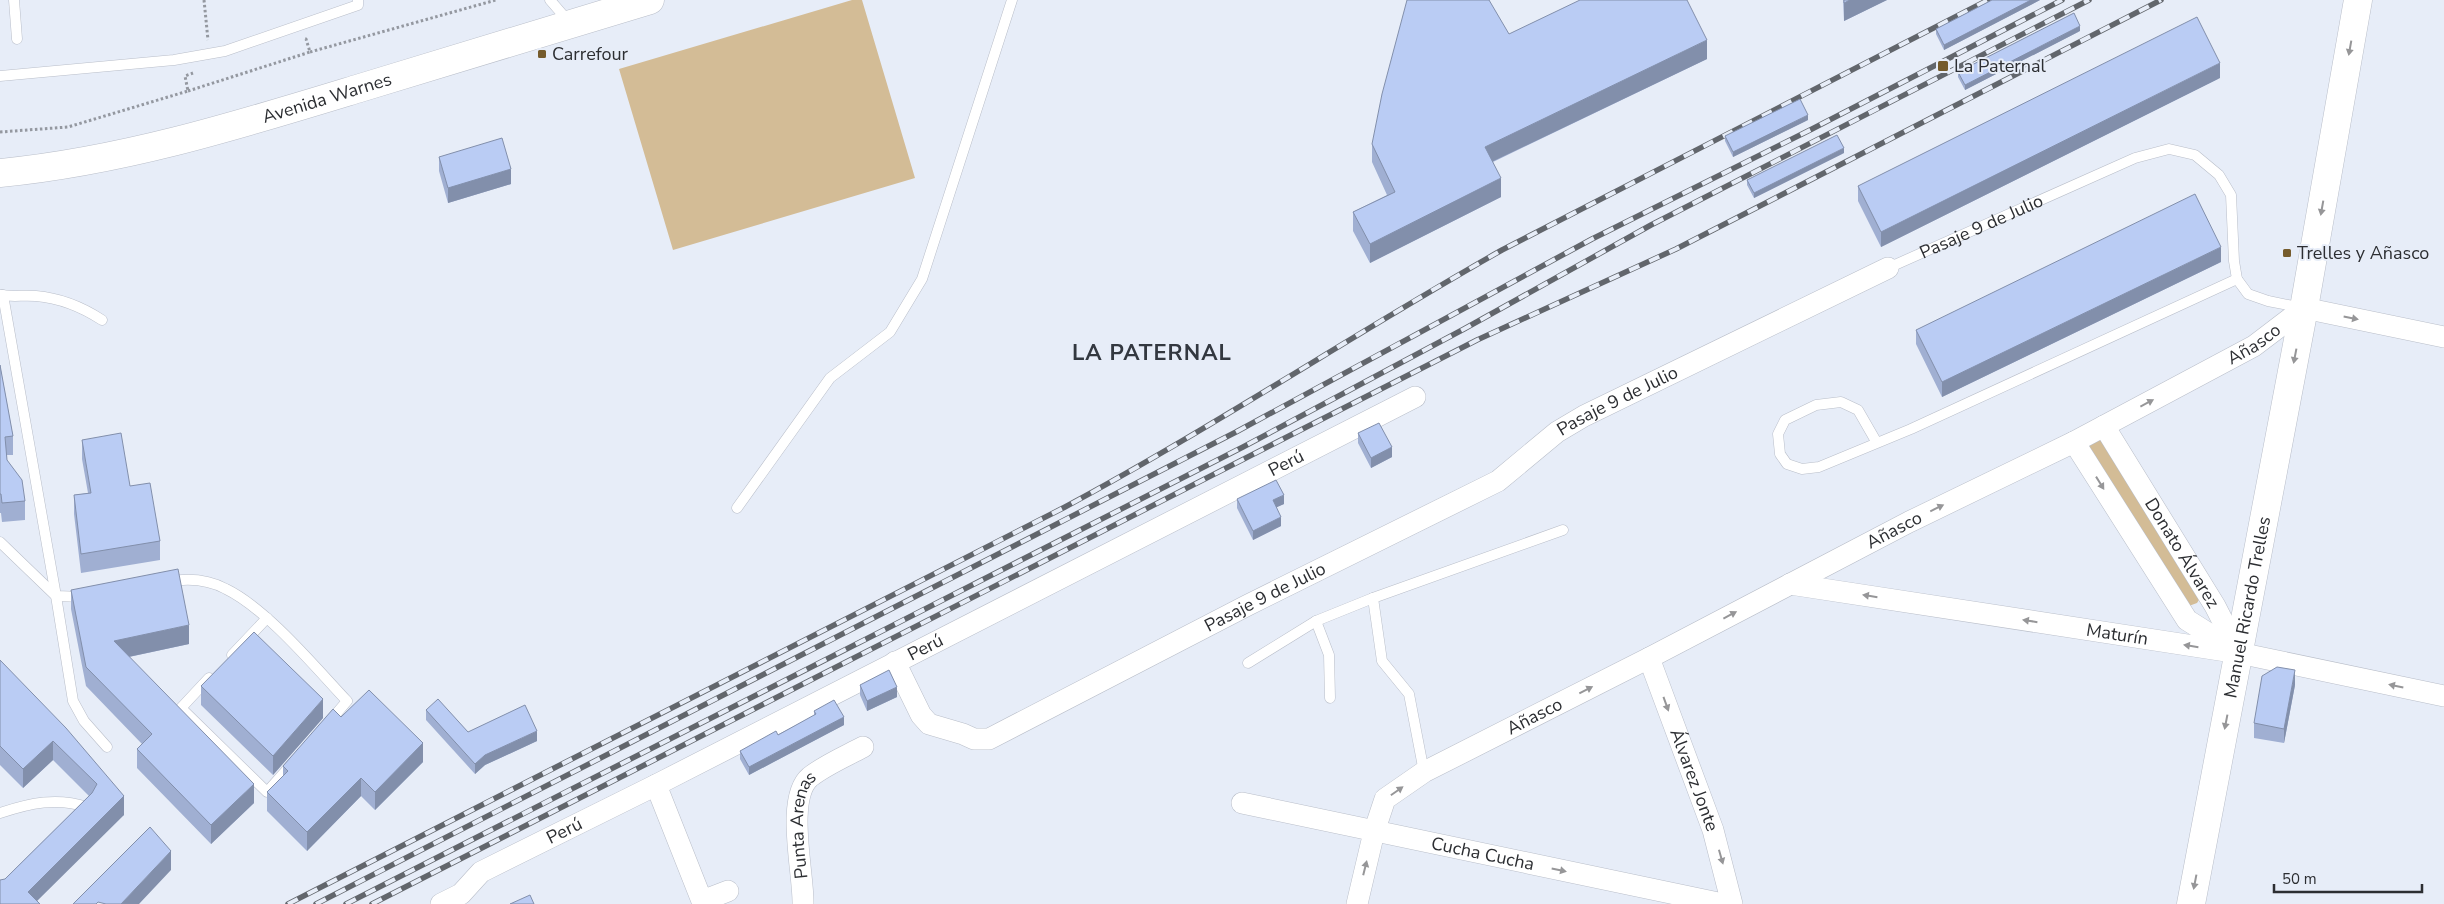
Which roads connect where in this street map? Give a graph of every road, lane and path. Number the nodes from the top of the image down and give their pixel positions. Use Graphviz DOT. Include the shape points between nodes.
graph roads {
  1 [pos="14,0"];
  2 [pos="204,0"];
  3 [pos="358,0"];
  4 [pos="496,0"];
  5 [pos="550,0"];
  6 [pos="650,0"];
  7 [pos="1012,0"];
  8 [pos="2358,0"];
  9 [pos="572,25"];
  10 [pos="17,39"];
  11 [pos="306,39"];
  12 [pos="310,52"];
  13 [pos="209,53"];
  14 [pos="0,76"];
  15 [pos="185,76"];
  16 [pos="188,92"];
  17 [pos="0,132"];
  18 [pos="0,173"];
  19 [pos="1888,268"];
  20 [pos="2237,279"];
  21 [pos="2,295"];
  22 [pos="2304,308"];
  23 [pos="102,320"];
  24 [pos="2444,337"];
  25 [pos="1415,397"];
  26 [pos="2104,426"];
  27 [pos="2074,442"];
  28 [pos="1877,443"];
  29 [pos="737,508"];
  30 [pos="1563,530"];
  31 [pos="0,542"];
  32 [pos="156,584"];
  33 [pos="1790,584"];
  34 [pos="56,596"];
  35 [pos="90,596"];
  36 [pos="1373,598"];
  37 [pos="267,618"];
  38 [pos="1316,621"];
  39 [pos="2239,653"];
  40 [pos="1650,658"];
  41 [pos="227,659"];
  42 [pos="895,662"];
  43 [pos="1248,663"];
  44 [pos="214,673"];
  45 [pos="2444,696"];
  46 [pos="1330,698"];
  47 [pos="323,729"];
  48 [pos="106,747"];
  49 [pos="863,747"];
  50 [pos="298,757"];
  51 [pos="1424,772"];
  52 [pos="656,785"];
  53 [pos="1242,803"];
  54 [pos="0,813"];
  55 [pos="74,820"];
  56 [pos="1374,832"];
  57 [pos="728,891"];
  58 [pos="441,904"];
  59 [pos="803,904"];
  60 [pos="1357,904"];
  61 [pos="1723,904"];
  62 [pos="1732,904"];
  63 [pos="2191,904"];
  1 -- 10 [label="lane"];
  2 -- 13 [label="path"];
  3 -- 13 [label="lane" via="358,5 224,51"];
  4 -- 12 [label="path"];
  5 -- 9 [label="lane"];
  6 -- 9 [label="main road, Avenida Warnes"];
  7 -- 29 [label="lane" via="922,280 890,332 830,378"];
  8 -- 22 [label="main road, Manuel Ricardo Trelles, one-way"];
  9 -- 18 [label="main road, Avenida Warnes" via="204,135 106,158"];
  11 -- 12 [label="path"];
  12 -- 16 [label="path"];
  13 -- 14 [label="lane" via="174,60"];
  15 -- 16 [label="path"];
  16 -- 17 [label="path" via="68,127"];
  19 -- 20 [label="lane, Pasaje 9 de Julio" via="2135,158 2169,149 2195,155 2220,175 2231,195"];
  19 -- 42 [label="street, Pasaje 9 de Julio" via="1584,416 1557,432 1498,481 989,739 974,740 929,724 921,715"];
  20 -- 22 [label="lane" via="2248,294"];
  20 -- 28 [label="lane"];
  21 -- 23 [label="lane" via="57,300 82,307"];
  21 -- 34 [label="lane"];
  22 -- 24 [label="street, one-way"];
  26 -- 22 [label="street, Añasco, one-way" via="2254,346"];
  22 -- 39 [label="main road, Manuel Ricardo Trelles, one-way"];
  25 -- 42 [label="street, Perú"];
  26 -- 27 [label="street, Añasco"];
  26 -- 39 [label="street, Donato Álvarez" via="2215,606"];
  33 -- 27 [label="street, Añasco, one-way"];
  27 -- 39 [label="street, Donato Álvarez, one-way" via="2187,620"];
  28 -- 28 [label="lane" via="1819,467 1802,469 1788,464 1780,454 1778,434 1786,420 1808,408 1842,402 1858,410"];
  30 -- 36 [label="lane"];
  31 -- 34 [label="lane"];
  32 -- 37 [label="lane" via="185,578 204,581 227,589"];
  39 -- 33 [label="street, Maturín, one-way"];
  40 -- 33 [label="street, Añasco, one-way"];
  34 -- 35 [label="lane"];
  34 -- 48 [label="lane" via="73,702"];
  36 -- 38 [label="lane"];
  36 -- 51 [label="lane" via="1382,661 1409,694"];
  37 -- 41 [label="lane"];
  37 -- 47 [label="lane" via="347,701"];
  38 -- 43 [label="lane"];
  38 -- 46 [label="lane" via="1329,655"];
  45 -- 39 [label="street, Maturín, one-way"];
  39 -- 63 [label="main road, Manuel Ricardo Trelles, one-way"];
  51 -- 40 [label="street, Añasco, one-way"];
  40 -- 62 [label="street, Álvarez Jonte, one-way" via="1713,830"];
  42 -- 52 [label="street, Perú"];
  44 -- 50 [label="lane" via="181,708 267,792"];
  49 -- 59 [label="street, Punta Arenas" via="809,778 799,796 796,839"];
  56 -- 51 [label="street, Añasco, one-way" via="1385,799"];
  52 -- 57 [label="street" via="702,900"];
  52 -- 58 [label="street, Perú" via="481,872 461,894"];
  53 -- 56 [label="street, Cucha Cucha"];
  54 -- 55 [label="lane" via="26,804 52,801 88,807"];
  60 -- 56 [label="street, Añasco, one-way"];
  56 -- 61 [label="street, Cucha Cucha, one-way"];
}
